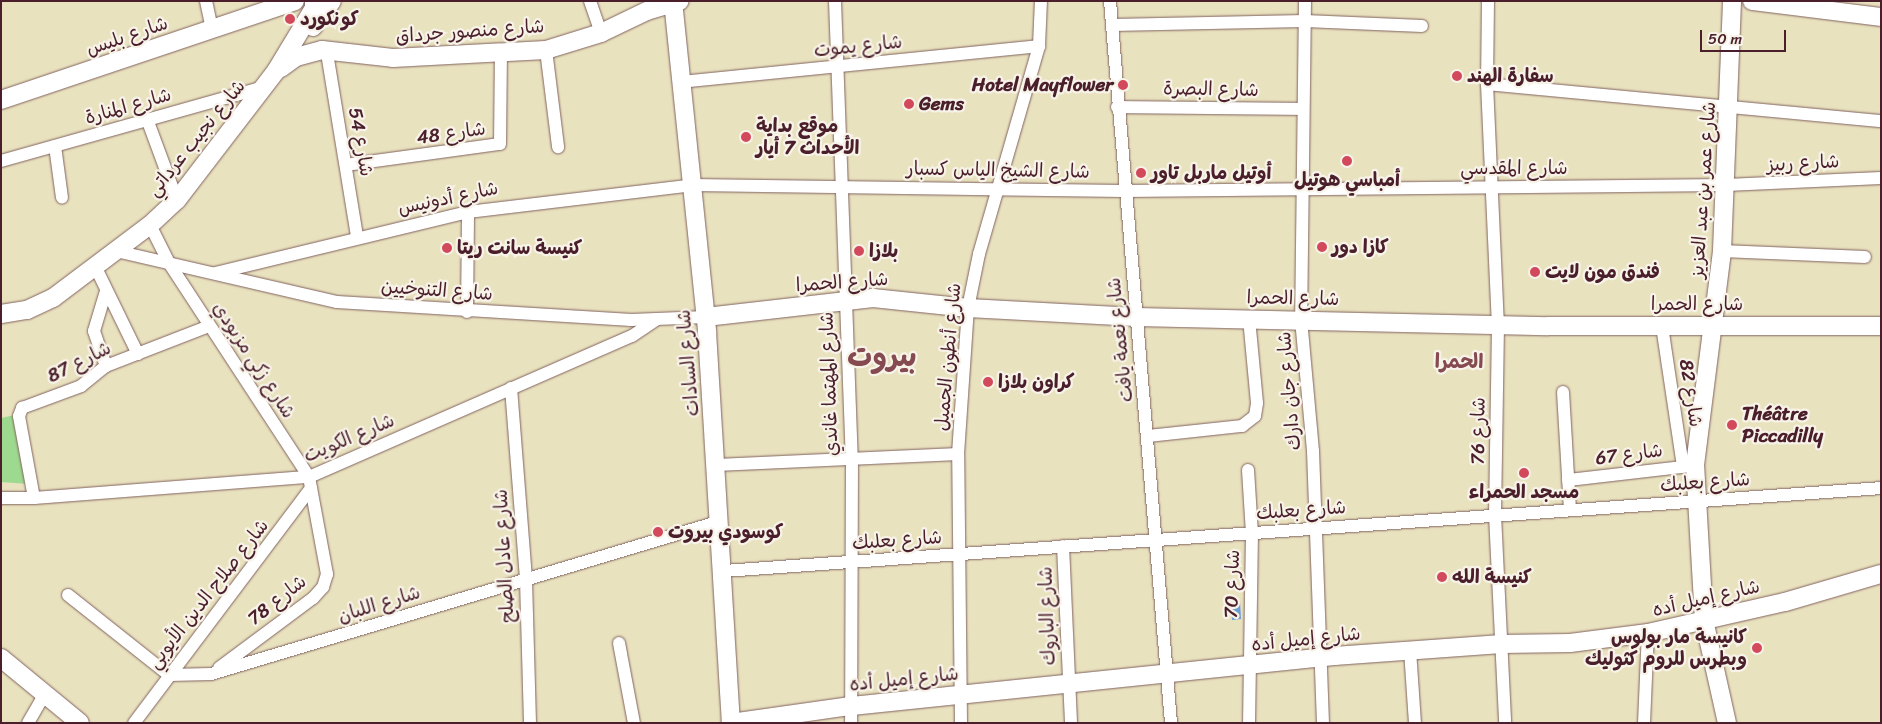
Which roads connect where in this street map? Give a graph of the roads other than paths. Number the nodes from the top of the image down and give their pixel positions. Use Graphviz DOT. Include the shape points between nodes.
graph roads {
  1 [pos="206,1"];
  2 [pos="295,1"];
  3 [pos="314,1"];
  4 [pos="332,1"];
  5 [pos="590,1"];
  6 [pos="835,1"];
  7 [pos="1041,1"];
  8 [pos="1110,1"];
  9 [pos="1305,1"];
  10 [pos="1488,1"];
  11 [pos="1732,1"];
  12 [pos="1752,1"];
  13 [pos="676,2"];
  14 [pos="645,6"];
  15 [pos="1881,17"];
  16 [pos="1305,21"];
  17 [pos="1112,25"];
  18 [pos="1422,26"];
  19 [pos="212,29"];
  20 [pos="601,33"];
  21 [pos="1039,46"];
  22 [pos="546,50"];
  23 [pos="325,52"];
  24 [pos="501,53"];
  25 [pos="840,68"];
  26 [pos="276,71"];
  27 [pos="680,82"];
  28 [pos="1487,84"];
  29 [pos="265,87"];
  30 [pos="1,100"];
  31 [pos="1117,107"];
  32 [pos="1730,107"];
  33 [pos="1304,108"];
  34 [pos="147,119"];
  35 [pos="1881,121"];
  36 [pos="55,146"];
  37 [pos="558,147"];
  38 [pos="1,161"];
  39 [pos="346,165"];
  40 [pos="1881,178"];
  41 [pos="693,185"];
  42 [pos="1726,185"];
  43 [pos="841,187"];
  44 [pos="1302,187"];
  45 [pos="998,188"];
  46 [pos="1493,188"];
  47 [pos="1124,190"];
  48 [pos="62,198"];
  49 [pos="177,200"];
  50 [pos="468,212"];
  51 [pos="150,224"];
  52 [pos="357,237"];
  53 [pos="116,251"];
  54 [pos="1722,251"];
  55 [pos="1865,257"];
  56 [pos="169,264"];
  57 [pos="95,266"];
  58 [pos="216,273"];
  59 [pos="106,291"];
  60 [pos="845,300"];
  61 [pos="968,308"];
  62 [pos="466,312"];
  63 [pos="1,314"];
  64 [pos="706,317"];
  65 [pos="1136,317"];
  66 [pos="1249,318"];
  67 [pos="657,319"];
  68 [pos="1301,319"];
  69 [pos="1498,325"];
  70 [pos="1713,325"];
  71 [pos="210,326"];
  72 [pos="1662,326"];
  73 [pos="1881,326"];
  74 [pos="138,354"];
  75 [pos="106,366"];
  76 [pos="511,388"];
  77 [pos="1564,392"];
  78 [pos="1148,436"];
  79 [pos="958,454"];
  80 [pos="852,459"];
  81 [pos="718,465"];
  82 [pos="1689,466"];
  83 [pos="1248,470"];
  84 [pos="1568,480"];
  85 [pos="310,482"];
  86 [pos="1881,488"];
  87 [pos="1,498"];
  88 [pos="34,498"];
  89 [pos="1696,501"];
  90 [pos="1570,510"];
  91 [pos="1495,516"];
  92 [pos="721,521"];
  93 [pos="1317,527"];
  94 [pos="1252,533"];
  95 [pos="1155,540"];
  96 [pos="1063,546"];
  97 [pos="958,554"];
  98 [pos="851,562"];
  99 [pos="724,571"];
  100 [pos="1881,574"];
  101 [pos="526,580"];
  102 [pos="68,596"];
  103 [pos="1704,620"];
  104 [pos="1648,633"];
  105 [pos="619,643"];
  106 [pos="1502,644"];
  107 [pos="1410,650"];
  108 [pos="1322,657"];
  109 [pos="1,658"];
  110 [pos="1248,666"];
  111 [pos="211,674"];
  112 [pos="1168,674"];
  113 [pos="169,675"];
  114 [pos="1068,685"];
  115 [pos="960,694"];
  116 [pos="47,696"];
  117 [pos="851,714"];
  118 [pos="28,723"];
  119 [pos="35,723"];
  120 [pos="80,723"];
  121 [pos="134,723"];
  122 [pos="530,723"];
  123 [pos="634,723"];
  124 [pos="731,723"];
  125 [pos="961,723"];
  126 [pos="1071,723"];
  127 [pos="1171,723"];
  128 [pos="1249,723"];
  129 [pos="1323,723"];
  130 [pos="1415,723"];
  131 [pos="1505,723"];
  132 [pos="1644,723"];
  133 [pos="1727,723"];
  1 -- 19 [label="street"];
  2 -- 19 [label="main road, شارع بليس"];
  3 -- 26 [label="main road, شارع نجيب عرداتي" via="314,8"];
  4 -- 23 [label="main road" via="308,36 310,44"];
  5 -- 20 [label="street"];
  6 -- 25 [label="street, شارع المهتما غاندي"];
  7 -- 21 [label="street, شارع أنطون الجميل"];
  8 -- 17 [label="street, شارع نعمة يافت"];
  9 -- 16 [label="street, شارع جان دارك"];
  10 -- 28 [label="street, شارع 76"];
  11 -- 32 [label="main road, شارع عمر بن عبد العزيز"];
  12 -- 15 [label="main road"];
  13 -- 14 [label="main road, شارع منصور جرداق"];
  13 -- 27 [label="main road, شارع السادات"];
  14 -- 20 [label="main road, شارع منصور جرداق"];
  16 -- 17 [label="street"];
  16 -- 18 [label="street"];
  16 -- 33 [label="street, شارع جان دارك"];
  17 -- 31 [label="street, شارع نعمة يافت"];
  19 -- 30 [label="main road, شارع بليس"];
  20 -- 22 [label="main road, شارع منصور جرداق"];
  21 -- 25 [label="street, شارع يموت"];
  21 -- 45 [label="street, شارع أنطون الجميل"];
  22 -- 24 [label="main road, شارع منصور جرداق"];
  22 -- 37 [label="street"];
  23 -- 24 [label="main road, شارع منصور جرداق" via="393,58"];
  23 -- 26 [label="main road, شارع منصور جرداق" via="296,57"];
  23 -- 39 [label="street, شارع 54"];
  24 -- 39 [label="street, شارع 48" via="500,144"];
  25 -- 27 [label="street, شارع يموت"];
  25 -- 43 [label="street, شارع المهتما غاندي"];
  26 -- 29 [label="main road, شارع نجيب عرداتي"];
  27 -- 41 [label="main road, شارع السادات"];
  28 -- 32 [label="street"];
  28 -- 46 [label="street, شارع 76"];
  29 -- 34 [label="street, شارع المنارة"];
  29 -- 49 [label="main road, شارع نجيب عرداتي"];
  31 -- 33 [label="street, شارع البصرة"];
  31 -- 47 [label="street, شارع نعمة يافت"];
  32 -- 35 [label="street"];
  32 -- 42 [label="main road, شارع عمر بن عبد العزيز"];
  33 -- 44 [label="street, شارع جان دارك"];
  34 -- 36 [label="street, شارع المنارة"];
  34 -- 49 [label="street"];
  36 -- 38 [label="street, شارع المنارة"];
  36 -- 48 [label="street"];
  39 -- 52 [label="street, شارع 54"];
  40 -- 42 [label="street, شارع ربيز"];
  41 -- 43 [label="street, شارع الشيخ الياس كسبار"];
  41 -- 50 [label="street, شارع أدونيس"];
  41 -- 64 [label="main road, شارع السادات"];
  42 -- 46 [label="street, شارع المقدسي"];
  42 -- 54 [label="main road, شارع عمر بن عبد العزيز"];
  43 -- 45 [label="street, شارع الشيخ الياس كسبار"];
  43 -- 60 [label="street, شارع المهتما غاندي"];
  44 -- 46 [label="street, شارع المقدسي"];
  44 -- 47 [label="street, شارع الشيخ الياس كسبار"];
  44 -- 68 [label="street, شارع جان دارك"];
  45 -- 47 [label="street, شارع الشيخ الياس كسبار"];
  45 -- 61 [label="street, شارع أنطون الجميل"];
  46 -- 69 [label="street, شارع 76"];
  47 -- 65 [label="street, شارع نعمة يافت"];
  49 -- 51 [label="main road, شارع نجيب عرداتي"];
  50 -- 52 [label="street, شارع أدونيس"];
  50 -- 62 [label="street"];
  51 -- 53 [label="main road, شارع نجيب عرداتي"];
  51 -- 56 [label="street, شارع زكي مزبودي"];
  52 -- 58 [label="street, شارع أدونيس"];
  53 -- 56 [label="street"];
  53 -- 57 [label="main road, شارع نجيب عرداتي"];
  54 -- 55 [label="street"];
  54 -- 70 [label="main road, شارع عمر بن عبد العزيز"];
  56 -- 58 [label="street, شارع التنوخيين"];
  56 -- 71 [label="street, شارع زكي مزبودي"];
  57 -- 59 [label="street"];
  57 -- 63 [label="main road, شارع نجيب عرداتي" via="40,305"];
  58 -- 62 [label="street, شارع التنوخيين" via="337,302"];
  59 -- 74 [label="street"];
  59 -- 75 [label="street" via="94,331"];
  60 -- 61 [label="main road, شارع الحمرا" via="898,299"];
  60 -- 64 [label="main road, شارع الحمرا"];
  60 -- 80 [label="street, شارع المهتما غاندي"];
  61 -- 65 [label="main road, شارع الحمرا"];
  61 -- 79 [label="street, شارع أنطون الجميل"];
  62 -- 67 [label="street, شارع التنوخيين"];
  64 -- 67 [label="street, شارع التنوخيين"];
  64 -- 81 [label="main road, شارع السادات"];
  65 -- 66 [label="main road, شارع الحمرا"];
  65 -- 78 [label="street, شارع نعمة يافت"];
  66 -- 68 [label="main road, شارع الحمرا"];
  66 -- 78 [label="street" via="1257,403 1255,416 1242,426"];
  67 -- 76 [label="street, شارع الكويت" via="632,336"];
  68 -- 69 [label="main road, شارع الحمرا"];
  68 -- 93 [label="street, شارع جان دارك"];
  69 -- 72 [label="main road, شارع الحمرا"];
  69 -- 91 [label="street, شارع 76"];
  70 -- 72 [label="main road, شارع الحمرا"];
  70 -- 73 [label="main road, شارع الحمرا"];
  70 -- 82 [label="main road, شارع عمر بن عبد العزيز"];
  71 -- 74 [label="street, شارع 87"];
  71 -- 85 [label="street, شارع زكي مزبودي"];
  72 -- 82 [label="street, شارع 82"];
  74 -- 75 [label="street, شارع 87"];
  75 -- 88 [label="street, شارع 87" via="81,386 22,408 19,416"];
  76 -- 85 [label="street, شارع الكويت"];
  76 -- 101 [label="street, شارع عادل الصلح"];
  77 -- 84 [label="street, شارع 67"];
  78 -- 95 [label="street, شارع نعمة يافت"];
  79 -- 80 [label="street"];
  79 -- 97 [label="street, شارع أنطون الجميل"];
  80 -- 81 [label="street"];
  80 -- 98 [label="street, شارع المهتما غاندي"];
  81 -- 92 [label="main road, شارع السادات"];
  82 -- 84 [label="street, شارع 67"];
  82 -- 89 [label="main road, شارع عمر بن عبد العزيز"];
  83 -- 94 [label="street, شارع 70"];
  84 -- 90 [label="street, شارع 67"];
  85 -- 88 [label="street, شارع الكويت"];
  85 -- 111 [label="street, شارع 78" via="327,574 323,587"];
  85 -- 113 [label="street, شارع صلاح الدين الأيوبي"];
  86 -- 89 [label="street, شارع بعلبك"];
  87 -- 88 [label="street, شارع الكويت"];
  89 -- 90 [label="street, شارع بعلبك"];
  89 -- 103 [label="main road, شارع عمر بن عبد العزيز"];
  90 -- 91 [label="street, شارع بعلبك"];
  91 -- 93 [label="street, شارع بعلبك"];
  91 -- 106 [label="street, شارع 76"];
  92 -- 99 [label="main road, شارع السادات"];
  92 -- 101 [label="street, شارع اللبان"];
  93 -- 94 [label="street, شارع بعلبك"];
  93 -- 108 [label="street, شارع جان دارك"];
  94 -- 95 [label="street, شارع بعلبك"];
  94 -- 110 [label="street, شارع 70"];
  95 -- 96 [label="street, شارع بعلبك"];
  95 -- 112 [label="street, شارع نعمة يافت"];
  96 -- 97 [label="street, شارع بعلبك"];
  96 -- 114 [label="street, شارع الباروك"];
  97 -- 98 [label="street, شارع بعلبك"];
  97 -- 115 [label="street, شارع أنطون الجميل"];
  98 -- 99 [label="street, شارع بعلبك"];
  98 -- 117 [label="street, شارع المهتما غاندي"];
  99 -- 124 [label="main road, شارع السادات"];
  100 -- 103 [label="main road, شارع إميل أده" via="1785,602"];
  101 -- 111 [label="street, شارع اللبان"];
  101 -- 122 [label="street, شارع عادل الصلح"];
  102 -- 113 [label="street"];
  103 -- 104 [label="main road, شارع إميل أده"];
  103 -- 133 [label="main road, شارع عمر بن عبد العزيز"];
  104 -- 106 [label="main road, شارع إميل أده" via="1570,643"];
  104 -- 132 [label="street"];
  105 -- 123 [label="street"];
  106 -- 107 [label="main road, شارع إميل أده"];
  106 -- 131 [label="street, شارع 76"];
  107 -- 108 [label="main road, شارع إميل أده"];
  107 -- 130 [label="street"];
  108 -- 110 [label="main road, شارع إميل أده"];
  108 -- 129 [label="street, شارع جان دارك"];
  109 -- 116 [label="main road"];
  110 -- 112 [label="main road, شارع إميل أده"];
  110 -- 128 [label="street"];
  111 -- 113 [label="street, شارع اللبان"];
  112 -- 114 [label="main road, شارع إميل أده"];
  112 -- 127 [label="street, شارع نعمة يافت"];
  113 -- 121 [label="street, شارع صلاح الدين الأيوبي"];
  114 -- 115 [label="main road, شارع إميل أده"];
  114 -- 126 [label="street, شارع الباروك"];
  115 -- 117 [label="main road, شارع إميل أده"];
  115 -- 125 [label="street, شارع أنطون الجميل"];
  116 -- 118 [label="street"];
  116 -- 119 [label="street"];
  116 -- 120 [label="main road"];
  117 -- 124 [label="main road, شارع إميل أده"];
}
